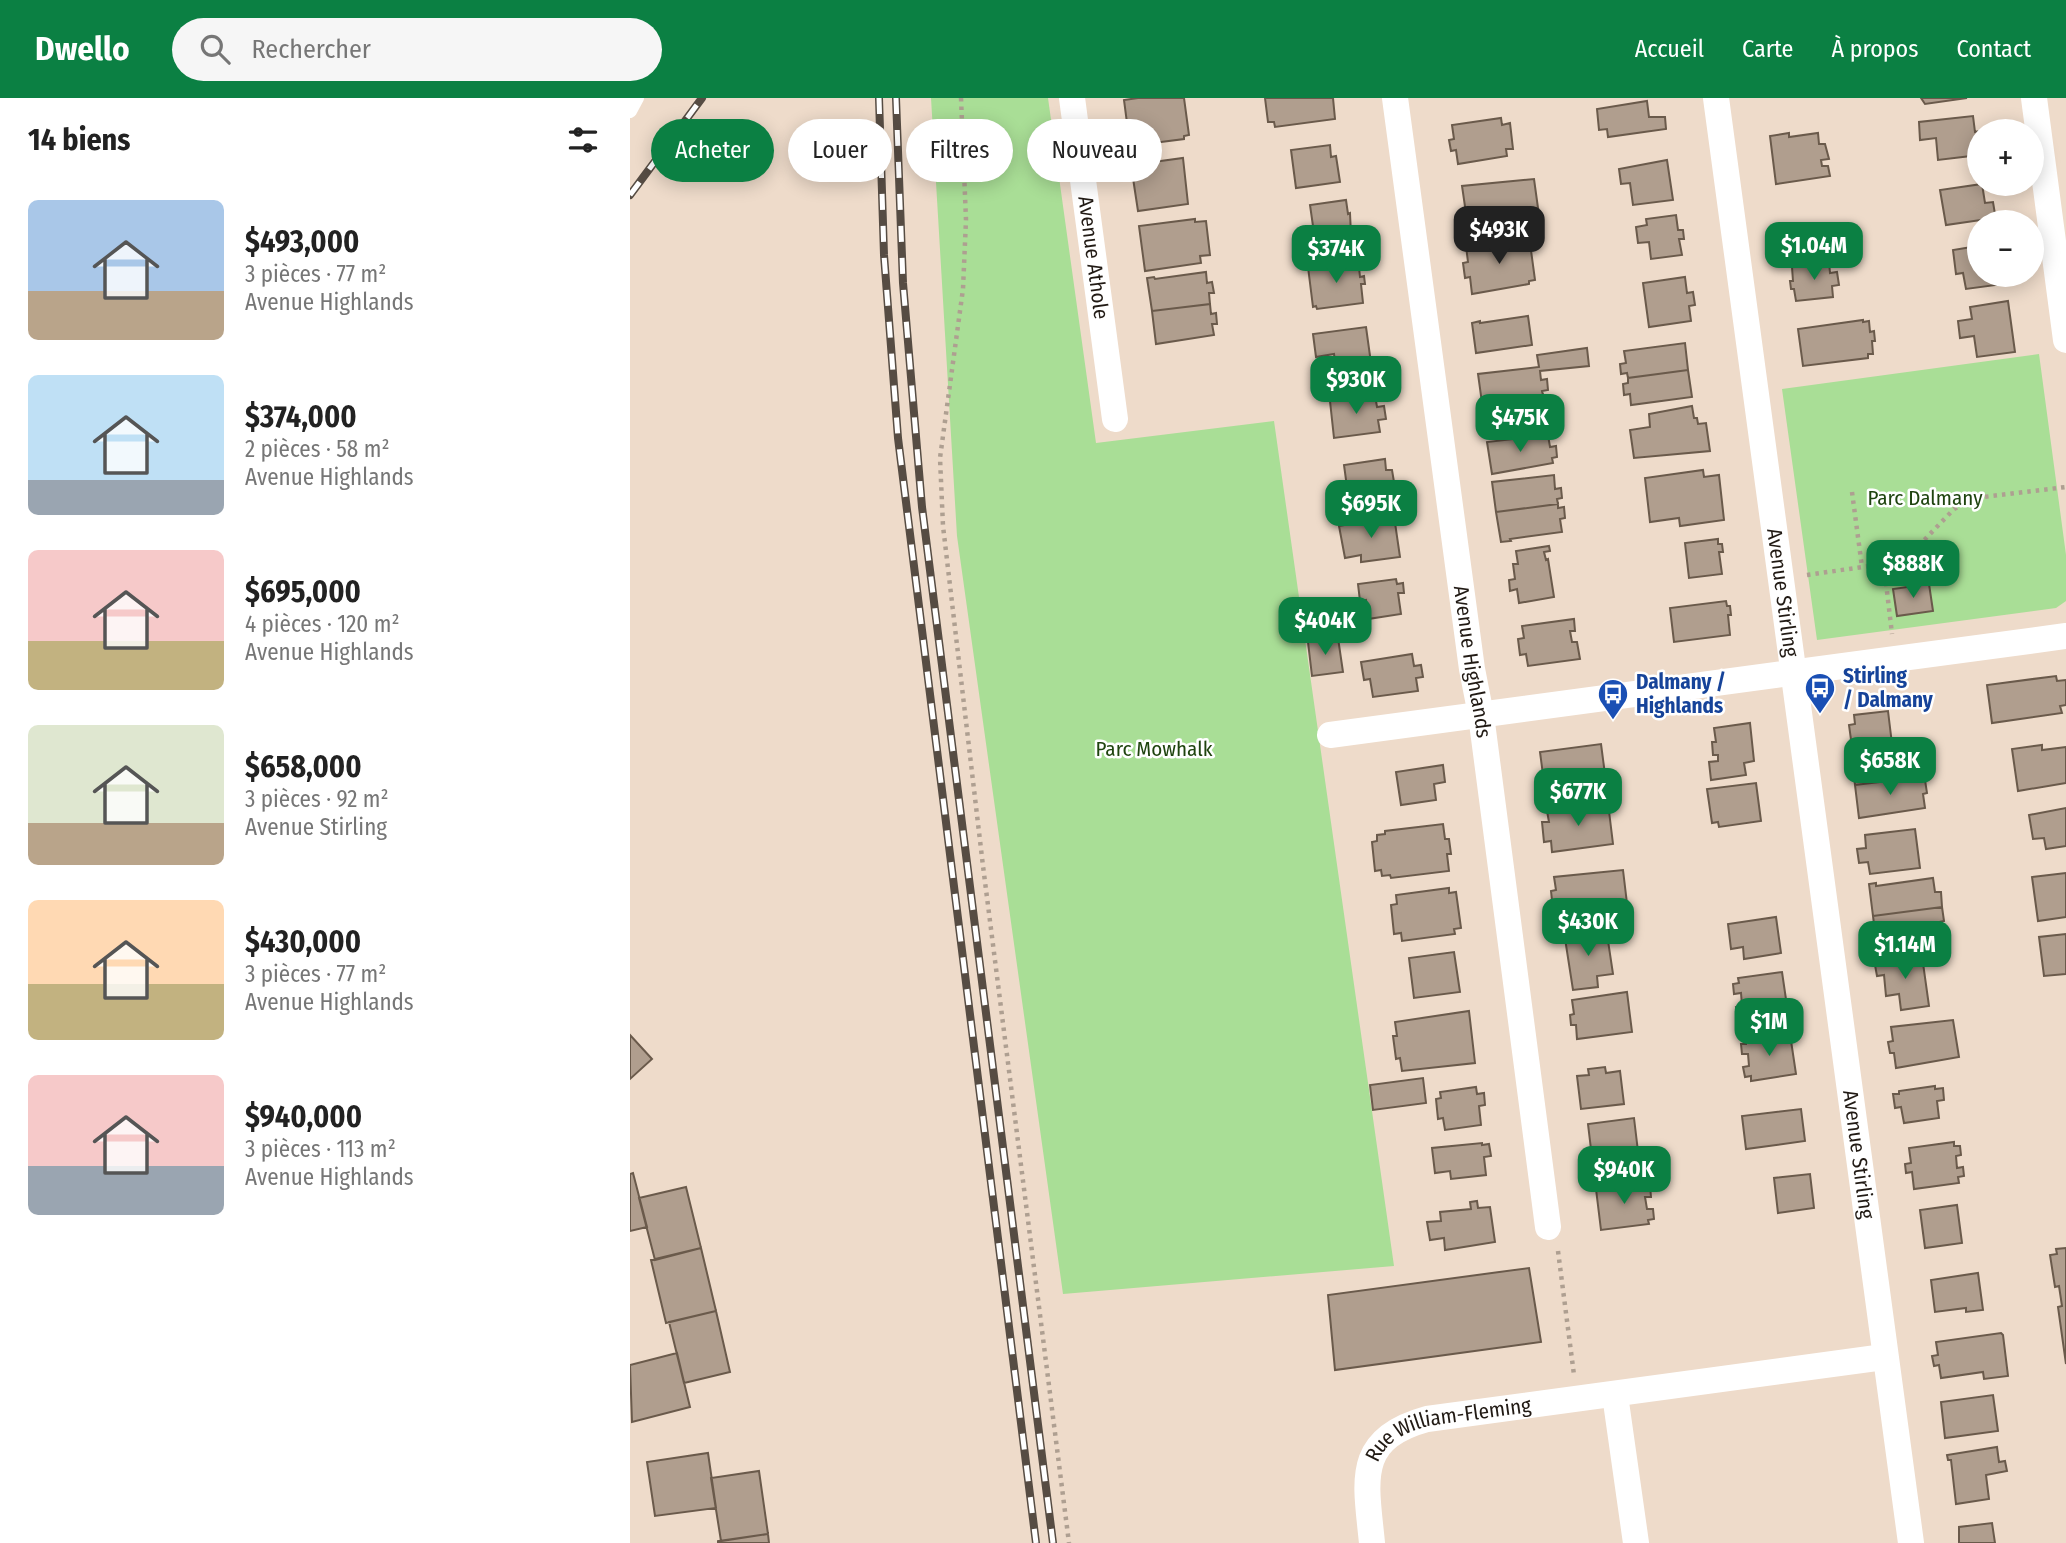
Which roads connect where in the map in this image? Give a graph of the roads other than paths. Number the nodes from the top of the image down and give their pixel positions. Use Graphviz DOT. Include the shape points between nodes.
graph roads {
  1 [pos="637,98"];
  2 [pos="1072,98"];
  3 [pos="1395,98"];
  4 [pos="1716,98"];
  5 [pos="2034,98"];
  6 [pos="630,111"];
  7 [pos="2066,340"];
  8 [pos="1115,419"];
  9 [pos="2066,636"];
  10 [pos="1793,674"];
  11 [pos="1481,715"];
  12 [pos="1330,735"];
  13 [pos="1548,1227"];
  14 [pos="1884,1357"];
  15 [pos="1615,1395"];
  16 [pos="1372,1543"];
  17 [pos="1636,1543"];
  18 [pos="1911,1543"];
  1 -- 6 [label="lane"];
  2 -- 8 [label="street, Avenue Athole"];
  3 -- 11 [label="street, Avenue Highlands"];
  4 -- 10 [label="street, Avenue Stirling"];
  5 -- 7 [label="street"];
  9 -- 10 [label="street"];
  10 -- 11 [label="street"];
  10 -- 14 [label="street, Avenue Stirling"];
  11 -- 12 [label="street"];
  11 -- 13 [label="street, Avenue Highlands"];
  14 -- 15 [label="street, Rue William-Fleming"];
  14 -- 18 [label="street, Avenue Stirling"];
  15 -- 16 [label="street, Rue William-Fleming" via="1407,1424 1376,1450 1367,1470"];
  15 -- 17 [label="street"];
}
